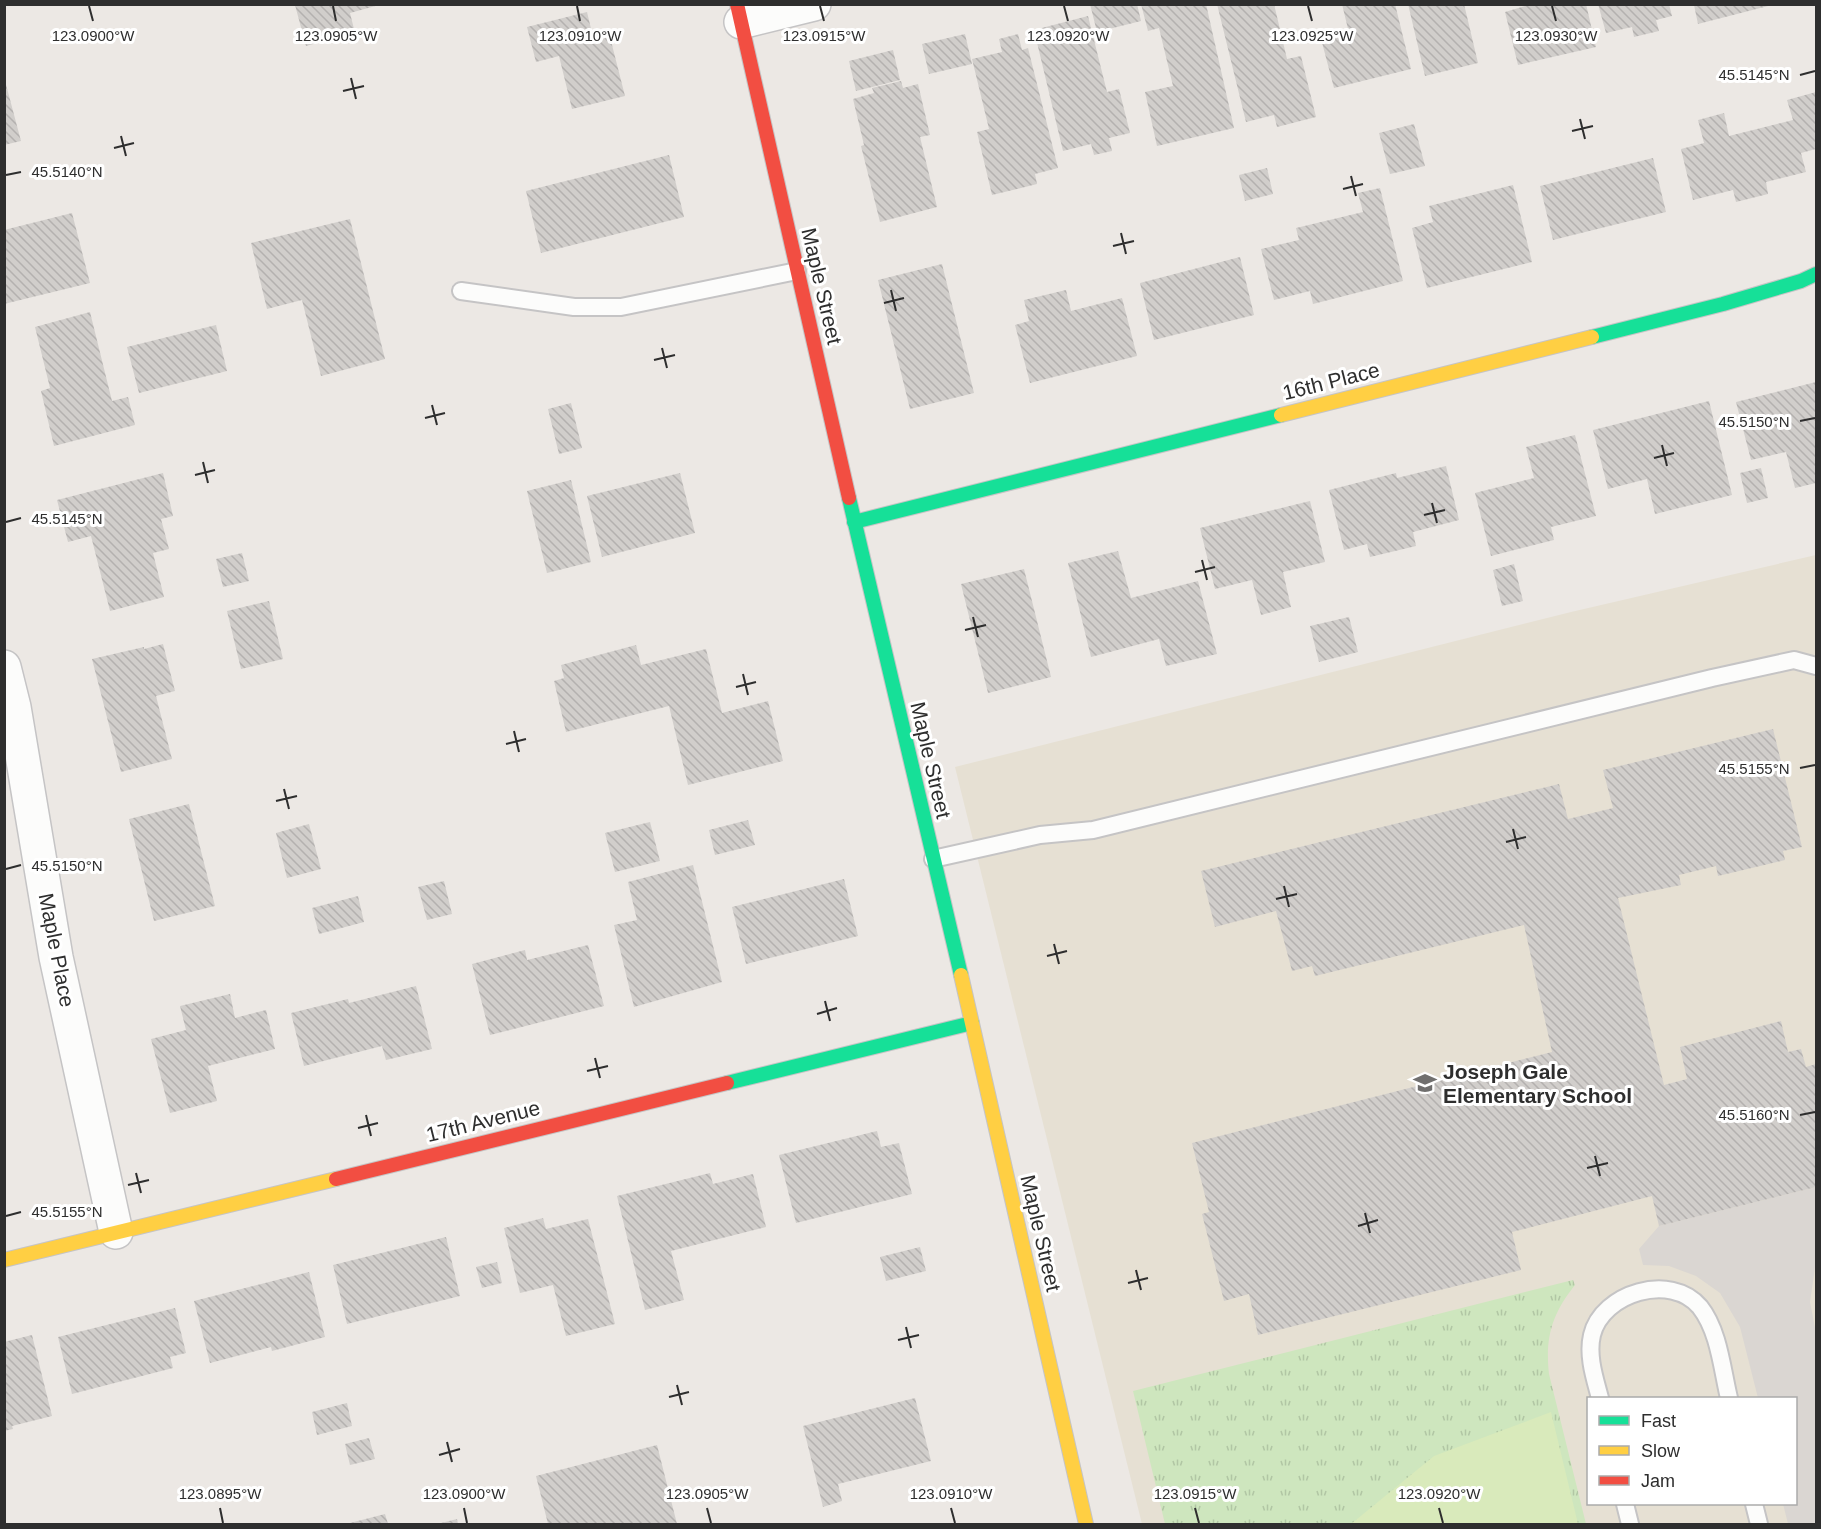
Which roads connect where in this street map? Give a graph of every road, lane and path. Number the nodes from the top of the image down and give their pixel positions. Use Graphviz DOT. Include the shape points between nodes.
graph roads {
  1 [pos="814,4"];
  2 [pos="739,13"];
  3 [pos="797,272"];
  4 [pos="1816,274"];
  5 [pos="460,291"];
  6 [pos="854,522"];
  7 [pos="1816,666"];
  8 [pos="4,667"];
  9 [pos="933,859"];
  10 [pos="972,1023"];
  11 [pos="116,1232"];
  12 [pos="4,1260"];
  13 [pos="1600,1397"];
  14 [pos="1729,1397"];
  15 [pos="1625,1505"];
  16 [pos="1754,1505"];
  17 [pos="1086,1524"];
  18 [pos="1630,1524"];
  19 [pos="1759,1524"];
  1 -- 2 [label="street"];
  2 -- 3 [label="street, Maple Street"];
  3 -- 5 [label="lane" via="621,307 574,307"];
  3 -- 6 [label="street, Maple Street"];
  4 -- 6 [label="street, 16th Place" via="1723,304"];
  6 -- 9 [label="street, Maple Street"];
  7 -- 9 [label="lane" via="1794,660 1093,830 1040,834"];
  8 -- 11 [label="street, Maple Place" via="56,957"];
  9 -- 10 [label="street, Maple Street"];
  10 -- 11 [label="street, 17th Avenue"];
  10 -- 17 [label="street, Maple Street"];
  11 -- 12 [label="street, 17th Avenue"];
  13 -- 14 [label="lane" via="1590,1356 1592,1335 1601,1315 1631,1294 1652,1290 1674,1292 1699,1307 1714,1336"];
  15 -- 18 [label="lane"];
  16 -- 19 [label="lane"];
}
